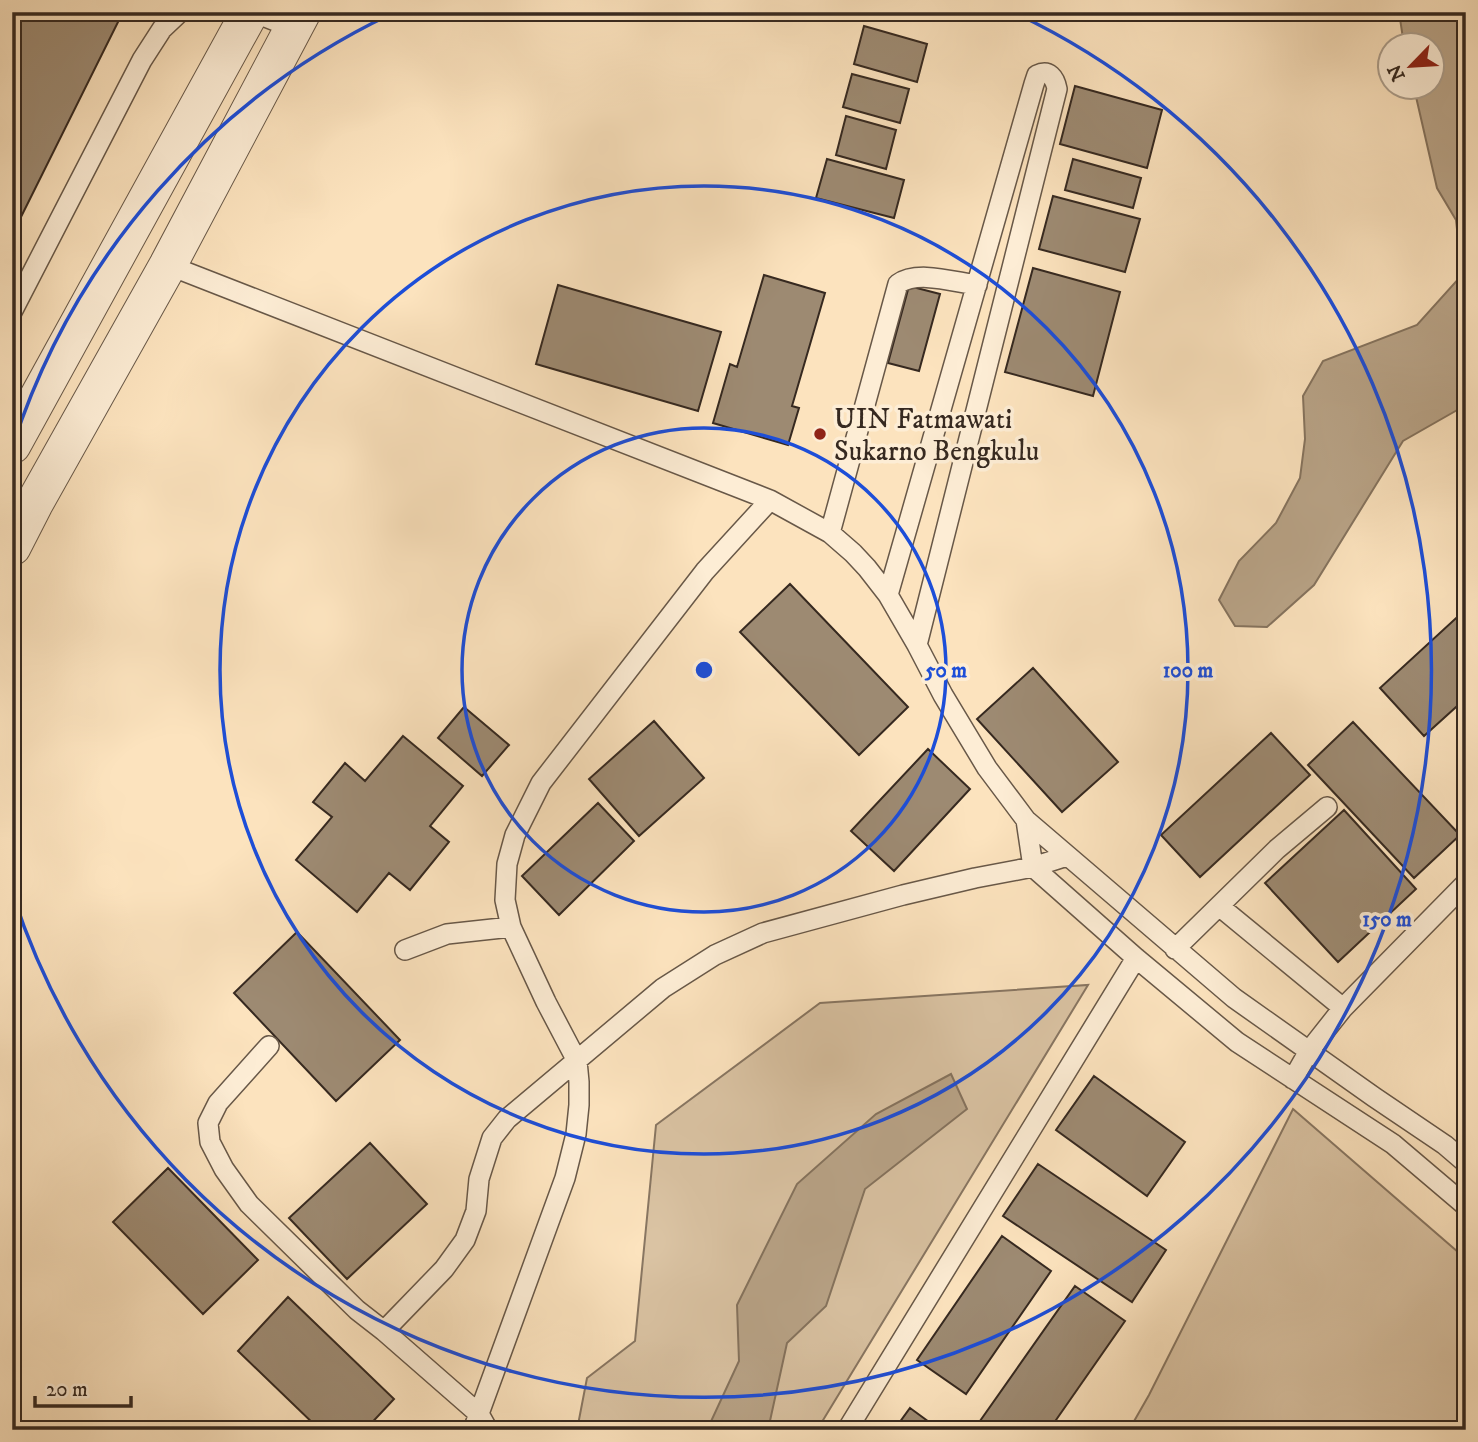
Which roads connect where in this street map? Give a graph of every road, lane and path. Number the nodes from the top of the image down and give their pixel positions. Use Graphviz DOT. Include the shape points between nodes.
graph roads {
  1 [pos="180,12"];
  2 [pos="252,12"];
  3 [pos="297,20"];
  4 [pos="168,265"];
  5 [pos="977,285"];
  6 [pos="12,312"];
  7 [pos="17,426"];
  8 [pos="770,500"];
  9 [pos="830,533"];
  10 [pos="12,547"];
  11 [pos="888,595"];
  12 [pos="917,645"];
  13 [pos="1327,807"];
  14 [pos="1026,820"];
  15 [pos="1067,856"];
  16 [pos="1033,867"];
  17 [pos="1466,883"];
  18 [pos="1219,906"];
  19 [pos="511,927"];
  20 [pos="1175,949"];
  21 [pos="405,950"];
  22 [pos="1136,958"];
  23 [pos="1343,1008"];
  24 [pos="270,1046"];
  25 [pos="1309,1051"];
  26 [pos="577,1060"];
  27 [pos="1293,1079"];
  28 [pos="1466,1163"];
  29 [pos="1466,1206"];
  30 [pos="384,1331"];
  31 [pos="480,1424"];
  32 [pos="847,1430"];
  1 -- 6 [label="lane" via="162,29 142,60"];
  2 -- 3 [label="lane"];
  2 -- 7 [label="street"];
  3 -- 4 [label="street"];
  4 -- 8 [label="lane"];
  4 -- 10 [label="street"];
  5 -- 9 [label="lane" via="918,276 898,284"];
  5 -- 11 [label="lane"];
  5 -- 12 [label="lane" via="1037,75 1051,75 1057,89"];
  8 -- 9 [label="lane"];
  8 -- 19 [label="lane" via="705,571 541,783 515,835 507,863 505,900"];
  9 -- 11 [label="lane"];
  11 -- 12 [label="lane"];
  12 -- 14 [label="lane" via="987,768"];
  13 -- 18 [label="lane"];
  14 -- 15 [label="lane"];
  14 -- 16 [label="lane"];
  15 -- 16 [label="lane"];
  15 -- 20 [label="lane"];
  16 -- 22 [label="lane"];
  16 -- 26 [label="lane" via="915,892 763,933 715,955 663,988"];
  17 -- 23 [label="lane"];
  18 -- 20 [label="lane"];
  18 -- 23 [label="lane"];
  19 -- 21 [label="lane" via="447,934"];
  19 -- 26 [label="lane"];
  20 -- 25 [label="lane"];
  22 -- 27 [label="lane" via="1237,1042"];
  22 -- 32 [label="lane"];
  23 -- 25 [label="lane"];
  24 -- 30 [label="lane" via="218,1103 208,1123 210,1142 249,1205"];
  25 -- 27 [label="lane"];
  25 -- 28 [label="lane"];
  26 -- 30 [label="lane" via="507,1119 492,1138 465,1240 444,1269"];
  26 -- 31 [label="lane" via="579,1105 565,1178"];
  27 -- 29 [label="lane" via="1393,1144"];
  30 -- 31 [label="lane"];
}
